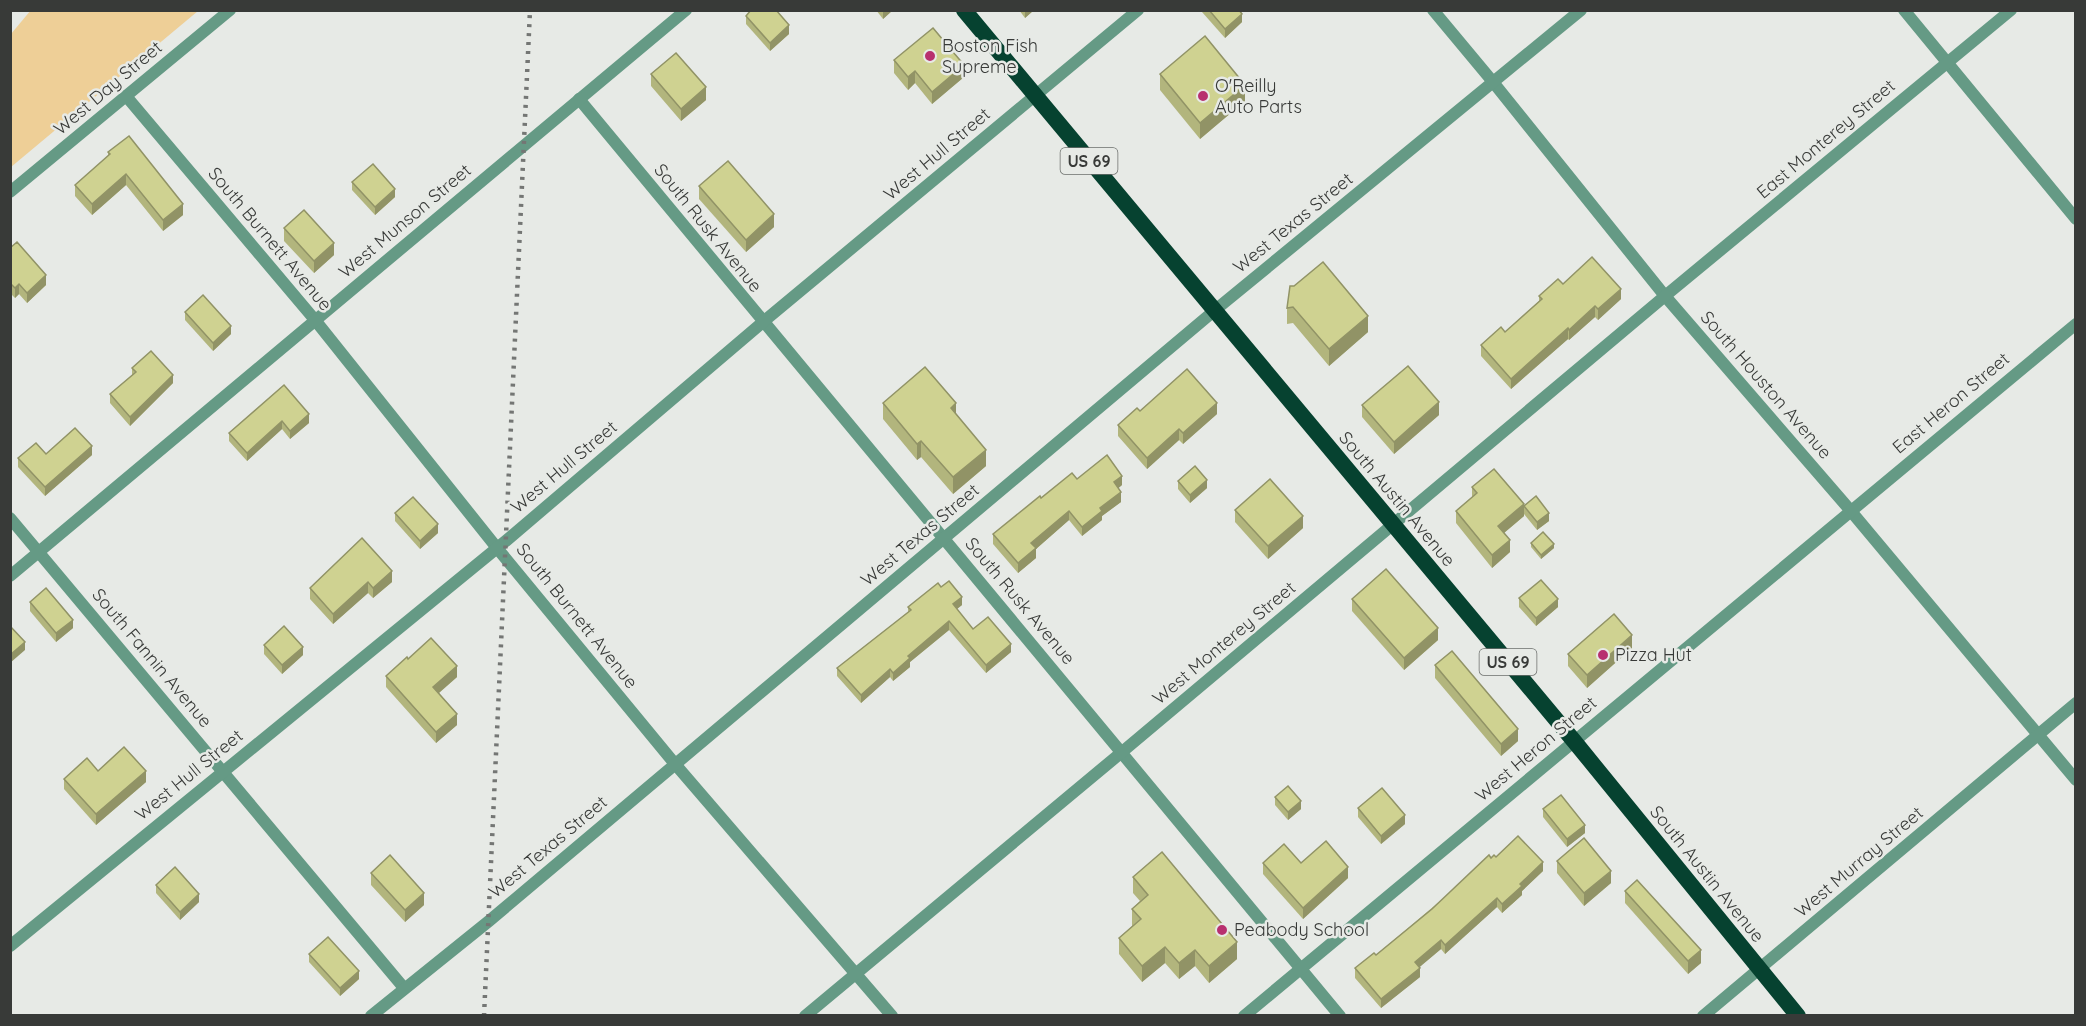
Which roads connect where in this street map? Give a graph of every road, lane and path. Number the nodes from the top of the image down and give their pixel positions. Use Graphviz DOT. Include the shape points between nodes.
graph roads {
  1 [pos="230,10"];
  2 [pos="686,10"];
  3 [pos="964,10"];
  4 [pos="1138,10"];
  5 [pos="1433,10"];
  6 [pos="1581,10"];
  7 [pos="1904,10"];
  8 [pos="2011,10"];
  9 [pos="1947,62"];
  10 [pos="1493,82"];
  11 [pos="126,96"];
  12 [pos="1035,96"];
  13 [pos="579,99"];
  14 [pos="10,192"];
  15 [pos="2076,219"];
  16 [pos="1665,296"];
  17 [pos="1214,311"];
  18 [pos="315,320"];
  19 [pos="763,322"];
  20 [pos="2076,324"];
  21 [pos="1850,510"];
  22 [pos="10,518"];
  23 [pos="1393,525"];
  24 [pos="945,538"];
  25 [pos="497,548"];
  26 [pos="40,552"];
  27 [pos="10,576"];
  28 [pos="2076,704"];
  29 [pos="2037,735"];
  30 [pos="1574,741"];
  31 [pos="1122,752"];
  32 [pos="675,764"];
  33 [pos="223,771"];
  34 [pos="2076,780"];
  35 [pos="10,946"];
  36 [pos="1301,969"];
  37 [pos="1759,969"];
  38 [pos="855,973"];
  39 [pos="404,988"];
  40 [pos="371,1016"];
  41 [pos="805,1016"];
  42 [pos="892,1016"];
  43 [pos="1245,1016"];
  44 [pos="1340,1016"];
  45 [pos="1703,1016"];
  46 [pos="1798,1016"];
  1 -- 11 [label="street, West Day Street"];
  2 -- 13 [label="street, West Munson Street"];
  3 -- 12 [label="highway, South Austin Avenue / US 69"];
  4 -- 12 [label="street, West Hull Street"];
  5 -- 10 [label="street, South Houston Avenue"];
  6 -- 10 [label="street, West Texas Street"];
  7 -- 9 [label="street"];
  8 -- 9 [label="street, East Monterey Street"];
  9 -- 15 [label="street"];
  9 -- 16 [label="street, East Monterey Street"];
  10 -- 16 [label="street, South Houston Avenue"];
  10 -- 17 [label="street, West Texas Street"];
  11 -- 14 [label="street, West Day Street"];
  11 -- 18 [label="street, South Burnett Avenue"];
  12 -- 17 [label="highway, South Austin Avenue / US 69"];
  12 -- 19 [label="street, West Hull Street"];
  13 -- 18 [label="street, West Munson Street"];
  13 -- 19 [label="street, South Rusk Avenue"];
  16 -- 21 [label="street, South Houston Avenue"];
  16 -- 23 [label="street, West Monterey Street"];
  17 -- 23 [label="highway, South Austin Avenue / US 69"];
  17 -- 24 [label="street, West Texas Street"];
  18 -- 25 [label="street, South Burnett Avenue"];
  18 -- 26 [label="street, West Munson Street"];
  19 -- 24 [label="street, South Rusk Avenue"];
  19 -- 25 [label="street, West Hull Street"];
  20 -- 21 [label="street, East Heron Street"];
  21 -- 29 [label="street, South Houston Avenue"];
  21 -- 30 [label="street, West Heron Street"];
  22 -- 26 [label="street, South Fannin Avenue"];
  23 -- 30 [label="highway, South Austin Avenue / US 69"];
  23 -- 31 [label="street, West Monterey Street"];
  24 -- 31 [label="street, South Rusk Avenue"];
  24 -- 32 [label="street, West Texas Street"];
  25 -- 32 [label="street, South Burnett Avenue"];
  25 -- 33 [label="street, West Hull Street"];
  26 -- 27 [label="street, West Munson Street"];
  26 -- 33 [label="street, South Fannin Avenue"];
  28 -- 29 [label="street, West Murray Street"];
  29 -- 34 [label="street, South Houston Avenue"];
  29 -- 37 [label="street, West Murray Street"];
  30 -- 36 [label="street, West Heron Street"];
  30 -- 37 [label="highway, South Austin Avenue / US 69"];
  31 -- 36 [label="street, South Rusk Avenue"];
  31 -- 38 [label="street, West Monterey Street"];
  32 -- 38 [label="street, South Burnett Avenue"];
  32 -- 39 [label="street, West Texas Street"];
  33 -- 35 [label="street, West Hull Street"];
  33 -- 39 [label="street, South Fannin Avenue"];
  36 -- 43 [label="street, West Heron Street"];
  36 -- 44 [label="street, South Rusk Avenue"];
  37 -- 45 [label="street, West Murray Street"];
  37 -- 46 [label="highway, South Austin Avenue / US 69"];
  38 -- 41 [label="street, West Monterey Street"];
  38 -- 42 [label="street, South Burnett Avenue"];
  39 -- 40 [label="street, West Texas Street"];
}
